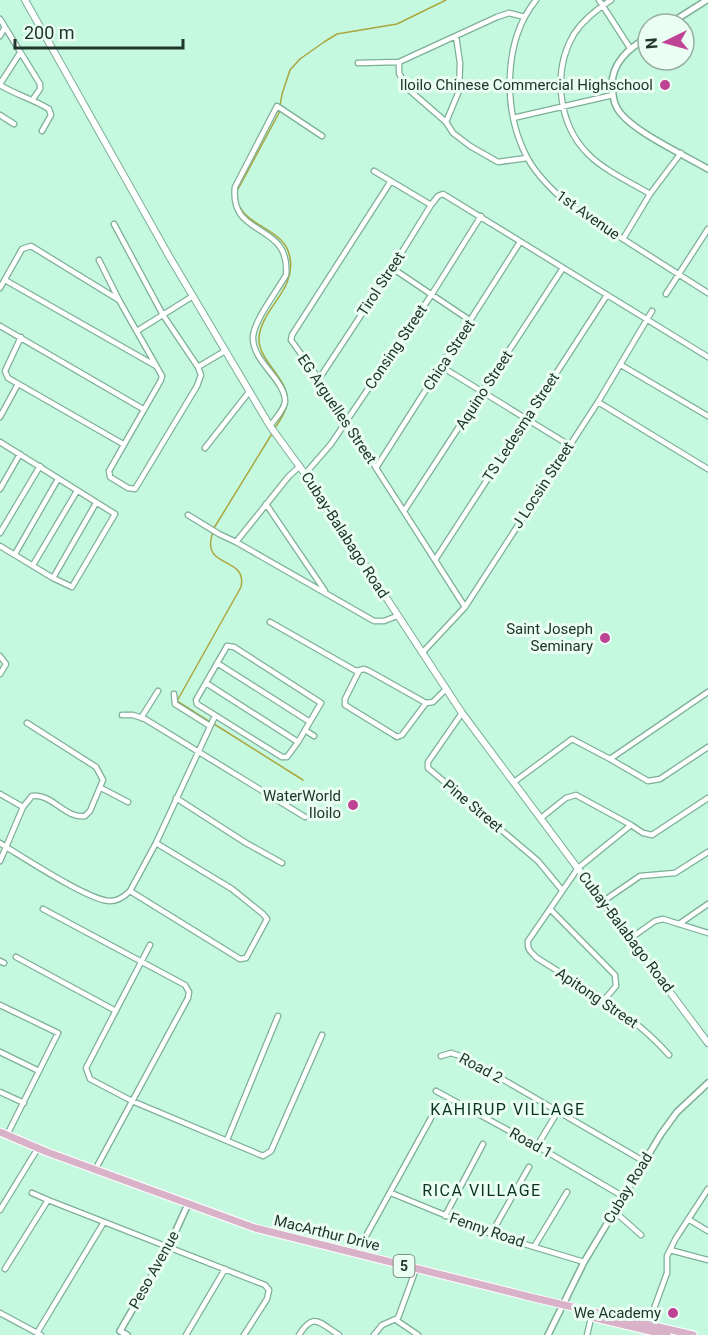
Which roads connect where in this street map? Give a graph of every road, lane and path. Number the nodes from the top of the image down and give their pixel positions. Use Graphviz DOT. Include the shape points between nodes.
graph roads {
  1 [pos="25,0"];
  2 [pos="536,0"];
  3 [pos="598,0"];
  4 [pos="611,0"];
  5 [pos="707,0"];
  6 [pos="602,6"];
  7 [pos="688,12"];
  8 [pos="525,17"];
  9 [pos="0,19"];
  10 [pos="5,27"];
  11 [pos="0,36"];
  12 [pos="456,36"];
  13 [pos="636,44"];
  14 [pos="630,48"];
  15 [pos="20,53"];
  16 [pos="399,62"];
  17 [pos="358,63"];
  18 [pos="0,84"];
  19 [pos="613,95"];
  20 [pos="33,99"];
  21 [pos="563,106"];
  22 [pos="2,116"];
  23 [pos="513,118"];
  24 [pos="446,123"];
  25 [pos="0,124"];
  26 [pos="14,124"];
  27 [pos="42,131"];
  28 [pos="322,136"];
  29 [pos="681,153"];
  30 [pos="527,158"];
  31 [pos="708,169"];
  32 [pos="374,171"];
  33 [pos="392,181"];
  34 [pos="650,194"];
  35 [pos="431,205"];
  36 [pos="481,216"];
  37 [pos="114,224"];
  38 [pos="708,229"];
  39 [pos="623,239"];
  40 [pos="520,242"];
  41 [pos="99,260"];
  42 [pos="392,268"];
  43 [pos="563,268"];
  44 [pos="679,274"];
  45 [pos="4,280"];
  46 [pos="0,288"];
  47 [pos="708,292"];
  48 [pos="432,294"];
  49 [pos="666,294"];
  50 [pos="608,295"];
  51 [pos="193,296"];
  52 [pos="119,300"];
  53 [pos="652,311"];
  54 [pos="163,315"];
  55 [pos="649,320"];
  56 [pos="471,321"];
  57 [pos="0,326"];
  58 [pos="137,331"];
  59 [pos="21,338"];
  60 [pos="225,351"];
  61 [pos="708,357"];
  62 [pos="621,365"];
  63 [pos="157,367"];
  64 [pos="198,367"];
  65 [pos="442,367"];
  66 [pos="319,379"];
  67 [pos="18,384"];
  68 [pos="249,392"];
  69 [pos="483,393"];
  70 [pos="598,402"];
  71 [pos="143,410"];
  72 [pos="708,416"];
  73 [pos="0,417"];
  74 [pos="526,420"];
  75 [pos="346,421"];
  76 [pos="272,428"];
  77 [pos="0,443"];
  78 [pos="123,444"];
  79 [pos="569,445"];
  80 [pos="205,448"];
  81 [pos="20,454"];
  82 [pos="40,466"];
  83 [pos="300,466"];
  84 [pos="376,468"];
  85 [pos="708,469"];
  86 [pos="305,474"];
  87 [pos="58,479"];
  88 [pos="0,489"];
  89 [pos="76,491"];
  90 [pos="96,502"];
  91 [pos="266,504"];
  92 [pos="404,512"];
  93 [pos="188,514"];
  94 [pos="0,533"];
  95 [pos="236,542"];
  96 [pos="0,546"];
  97 [pos="15,554"];
  98 [pos="435,560"];
  99 [pos="33,565"];
  100 [pos="53,578"];
  101 [pos="326,592"];
  102 [pos="465,607"];
  103 [pos="397,616"];
  104 [pos="270,622"];
  105 [pos="423,652"];
  106 [pos="0,656"];
  107 [pos="218,663"];
  108 [pos="359,671"];
  109 [pos="0,674"];
  110 [pos="206,683"];
  111 [pos="446,690"];
  112 [pos="158,691"];
  113 [pos="708,692"];
  114 [pos="174,694"];
  115 [pos="426,703"];
  116 [pos="462,713"];
  117 [pos="122,715"];
  118 [pos="141,717"];
  119 [pos="212,721"];
  120 [pos="310,722"];
  121 [pos="27,723"];
  122 [pos="305,730"];
  123 [pos="314,736"];
  124 [pos="298,742"];
  125 [pos="708,747"];
  126 [pos="198,751"];
  127 [pos="610,759"];
  128 [pos="514,782"];
  129 [pos="101,788"];
  130 [pos="0,794"];
  131 [pos="176,798"];
  132 [pos="708,798"];
  133 [pos="128,802"];
  134 [pos="23,807"];
  135 [pos="305,817"];
  136 [pos="541,818"];
  137 [pos="631,825"];
  138 [pos="0,843"];
  139 [pos="156,843"];
  140 [pos="6,847"];
  141 [pos="708,852"];
  142 [pos="0,861"];
  143 [pos="282,863"];
  144 [pos="578,868"];
  145 [pos="130,891"];
  146 [pos="562,891"];
  147 [pos="602,902"];
  148 [pos="708,904"];
  149 [pos="43,909"];
  150 [pos="549,909"];
  151 [pos="679,924"];
  152 [pos="708,933"];
  153 [pos="631,938"];
  154 [pos="150,945"];
  155 [pos="16,957"];
  156 [pos="140,962"];
  157 [pos="605,999"];
  158 [pos="0,1005"];
  159 [pos="116,1011"];
  160 [pos="278,1016"];
  161 [pos="322,1035"];
  162 [pos="706,1038"];
  163 [pos="0,1052"];
  164 [pos="669,1055"];
  165 [pos="441,1056"];
  166 [pos="39,1071"];
  167 [pos="708,1083"];
  168 [pos="436,1090"];
  169 [pos="0,1092"];
  170 [pos="132,1101"];
  171 [pos="24,1103"];
  172 [pos="558,1111"];
  173 [pos="431,1118"];
  174 [pos="0,1132"];
  175 [pos="8,1135"];
  176 [pos="227,1140"];
  177 [pos="483,1144"];
  178 [pos="537,1146"];
  179 [pos="38,1148"];
  180 [pos="645,1162"];
  181 [pos="529,1167"];
  182 [pos="95,1170"];
  183 [pos="708,1189"];
  184 [pos="567,1192"];
  185 [pos="32,1193"];
  186 [pos="391,1193"];
  187 [pos="624,1197"];
  188 [pos="48,1200"];
  189 [pos="188,1204"];
  190 [pos="0,1209"];
  191 [pos="614,1211"];
  192 [pos="445,1216"];
  193 [pos="688,1219"];
  194 [pos="104,1222"];
  195 [pos="708,1231"];
  196 [pos="491,1234"];
  197 [pos="641,1235"];
  198 [pos="534,1247"];
  199 [pos="168,1248"];
  200 [pos="670,1250"];
  201 [pos="356,1254"];
  202 [pos="708,1260"];
  203 [pos="584,1262"];
  204 [pos="5,1269"];
  205 [pos="225,1269"];
  206 [pos="416,1269"];
  207 [pos="563,1305"];
  208 [pos="0,1313"];
  209 [pos="592,1314"];
  210 [pos="396,1320"];
  211 [pos="648,1325"];
  212 [pos="119,1333"];
  213 [pos="39,1334"];
  214 [pos="127,1335"];
  215 [pos="186,1335"];
  216 [pos="244,1335"];
  217 [pos="299,1335"];
  218 [pos="339,1335"];
  219 [pos="374,1335"];
  220 [pos="418,1335"];
  221 [pos="549,1335"];
  222 [pos="586,1335"];
  223 [pos="667,1335"];
  224 [pos="693,1335"];
  1 -- 51 [label="main road, Cubay-Balabago Road"];
  2 -- 8 [label="street, 1st Avenue"];
  3 -- 6 [label="street"];
  4 -- 6 [label="street"];
  5 -- 7 [label="street"];
  6 -- 14 [label="street"];
  6 -- 21 [label="street" via="574,34 568,47 561,75"];
  8 -- 12 [label="street" via="509,13"];
  8 -- 23 [label="street, 1st Avenue" via="509,79"];
  9 -- 10 [label="street"];
  10 -- 11 [label="street"];
  10 -- 15 [label="street"];
  12 -- 16 [label="street"];
  12 -- 24 [label="street" via="459,91"];
  13 -- 14 [label="street"];
  14 -- 19 [label="street" via="616,66"];
  15 -- 18 [label="street"];
  15 -- 20 [label="street" via="40,84"];
  16 -- 17 [label="street"];
  16 -- 24 [label="street" via="402,82"];
  18 -- 20 [label="street"];
  19 -- 21 [label="street"];
  19 -- 29 [label="street" via="615,106 638,129"];
  20 -- 27 [label="street" via="51,112"];
  21 -- 23 [label="street"];
  21 -- 34 [label="street" via="575,137 590,155"];
  22 -- 25 [label="street"];
  22 -- 26 [label="street"];
  23 -- 30 [label="street, 1st Avenue"];
  24 -- 30 [label="street" via="453,133 492,160"];
  28 -- 76 [label="street" via="277,106 236,182 234,194 239,214 277,242 287,266 253,338 257,353 284,396 284,405"];
  29 -- 31 [label="street"];
  29 -- 34 [label="street"];
  30 -- 39 [label="street, 1st Avenue" via="568,204"];
  32 -- 33 [label="street"];
  33 -- 35 [label="street"];
  33 -- 66 [label="street, EG Arguelles Street" via="291,337"];
  34 -- 39 [label="street"];
  35 -- 36 [label="street, Tirol Street" via="438,196 446,194"];
  35 -- 42 [label="street, Tirol Street"];
  36 -- 40 [label="street"];
  36 -- 48 [label="street, Consing Street"];
  37 -- 54 [label="street"];
  38 -- 44 [label="street"];
  39 -- 44 [label="street, 1st Avenue"];
  40 -- 43 [label="street"];
  40 -- 56 [label="street, Chica Street"];
  41 -- 52 [label="street"];
  42 -- 48 [label="street"];
  42 -- 66 [label="street, Tirol Street"];
  43 -- 50 [label="street"];
  43 -- 69 [label="street, Aquino Street"];
  44 -- 47 [label="street, 1st Avenue"];
  44 -- 49 [label="street"];
  45 -- 46 [label="street"];
  45 -- 52 [label="street" via="22,249 31,246"];
  45 -- 63 [label="street"];
  48 -- 56 [label="street"];
  48 -- 75 [label="street, Consing Street"];
  50 -- 55 [label="street"];
  50 -- 74 [label="street, TS Ledesma Street"];
  51 -- 54 [label="street"];
  51 -- 60 [label="main road, Cubay-Balabago Road"];
  52 -- 58 [label="street"];
  53 -- 55 [label="street, J Locsin Street"];
  54 -- 58 [label="street"];
  54 -- 64 [label="street"];
  55 -- 61 [label="street"];
  55 -- 62 [label="street, J Locsin Street"];
  56 -- 65 [label="street, Chica Street"];
  57 -- 59 [label="street"];
  58 -- 63 [label="street"];
  59 -- 67 [label="street" via="4,371"];
  59 -- 71 [label="street"];
  60 -- 64 [label="street"];
  60 -- 68 [label="main road, Cubay-Balabago Road"];
  62 -- 70 [label="street, J Locsin Street"];
  62 -- 72 [label="street"];
  63 -- 71 [label="street" via="161,380"];
  64 -- 78 [label="street" via="200,379 135,489 109,474"];
  65 -- 69 [label="street"];
  65 -- 84 [label="street, Chica Street"];
  66 -- 75 [label="street, EG Arguelles Street"];
  67 -- 73 [label="street"];
  67 -- 78 [label="street"];
  68 -- 76 [label="main road, Cubay-Balabago Road"];
  68 -- 80 [label="street"];
  69 -- 74 [label="street"];
  69 -- 92 [label="street, Aquino Street"];
  70 -- 79 [label="street, J Locsin Street"];
  70 -- 85 [label="street"];
  71 -- 78 [label="street"];
  74 -- 79 [label="street"];
  74 -- 98 [label="street, TS Ledesma Street"];
  75 -- 84 [label="street, EG Arguelles Street"];
  75 -- 86 [label="street, Consing Street"];
  76 -- 83 [label="main road, Cubay-Balabago Road"];
  77 -- 81 [label="street"];
  79 -- 102 [label="street, J Locsin Street"];
  81 -- 82 [label="street"];
  81 -- 88 [label="street"];
  82 -- 87 [label="street"];
  82 -- 94 [label="street"];
  83 -- 86 [label="main road, Cubay-Balabago Road"];
  83 -- 91 [label="street"];
  84 -- 92 [label="street, EG Arguelles Street"];
  86 -- 103 [label="main road, Cubay-Balabago Road"];
  87 -- 89 [label="street"];
  87 -- 97 [label="street"];
  89 -- 90 [label="street"];
  89 -- 99 [label="street"];
  90 -- 100 [label="street"];
  90 -- 100 [label="street" via="114,512 114,519 73,586"];
  91 -- 95 [label="street"];
  91 -- 101 [label="street"];
  92 -- 98 [label="street, EG Arguelles Street"];
  93 -- 95 [label="street"];
  95 -- 101 [label="street"];
  96 -- 97 [label="street"];
  97 -- 99 [label="street"];
  98 -- 102 [label="street, EG Arguelles Street"];
  99 -- 100 [label="street"];
  101 -- 103 [label="street" via="374,621"];
  102 -- 105 [label="street, J Locsin Street"];
  103 -- 105 [label="main road, Cubay-Balabago Road"];
  104 -- 108 [label="street"];
  105 -- 111 [label="main road, Cubay-Balabago Road"];
  106 -- 109 [label="street" via="6,664"];
  107 -- 110 [label="street"];
  107 -- 120 [label="street"];
  107 -- 120 [label="street" via="226,647 234,647 319,700 321,705"];
  108 -- 115 [label="street" via="369,670"];
  108 -- 115 [label="street" via="345,705 397,737"];
  110 -- 119 [label="street" via="196,702"];
  110 -- 124 [label="street"];
  111 -- 115 [label="street"];
  111 -- 116 [label="main road, Cubay-Balabago Road"];
  112 -- 118 [label="street"];
  113 -- 127 [label="street"];
  114 -- 119 [label="street" via="175,704"];
  116 -- 128 [label="main road, Cubay-Balabago Road"];
  116 -- 146 [label="street, Pine Street" via="428,762 428,768 538,861"];
  117 -- 118 [label="street"];
  118 -- 126 [label="street"];
  119 -- 124 [label="street" via="284,758"];
  119 -- 126 [label="street"];
  120 -- 122 [label="street"];
  121 -- 129 [label="street" via="96,767 103,778"];
  122 -- 123 [label="street"];
  122 -- 124 [label="street"];
  125 -- 127 [label="street" via="653,781"];
  126 -- 131 [label="street"];
  126 -- 135 [label="street"];
  127 -- 128 [label="street" via="572,739"];
  128 -- 136 [label="main road, Cubay-Balabago Road"];
  129 -- 133 [label="street"];
  129 -- 134 [label="street" via="85,816 75,816 37,795"];
  130 -- 134 [label="street"];
  131 -- 139 [label="street"];
  131 -- 143 [label="street"];
  132 -- 137 [label="street" via="652,835"];
  134 -- 140 [label="street"];
  136 -- 137 [label="street" via="576,795"];
  136 -- 144 [label="main road, Cubay-Balabago Road"];
  137 -- 144 [label="street"];
  138 -- 140 [label="street"];
  139 -- 145 [label="street"];
  139 -- 145 [label="street" via="232,889 267,919 246,958 240,959"];
  140 -- 142 [label="street"];
  140 -- 145 [label="street" via="94,898 117,900"];
  141 -- 147 [label="street" via="675,873 640,876"];
  144 -- 146 [label="street"];
  144 -- 147 [label="main road, Cubay-Balabago Road"];
  146 -- 150 [label="street"];
  147 -- 153 [label="main road, Cubay-Balabago Road"];
  148 -- 151 [label="street"];
  149 -- 156 [label="street"];
  150 -- 157 [label="street" via="615,975 616,986"];
  150 -- 157 [label="street, Apitong Street" via="528,941 530,952"];
  151 -- 152 [label="street"];
  151 -- 153 [label="street" via="659,920"];
  153 -- 162 [label="main road, Cubay-Balabago Road"];
  154 -- 156 [label="street"];
  155 -- 159 [label="street"];
  156 -- 159 [label="street"];
  156 -- 170 [label="street" via="185,985 189,993"];
  157 -- 164 [label="street, Apitong Street" via="645,1030"];
  158 -- 166 [label="street" via="58,1033"];
  159 -- 170 [label="street" via="86,1072 90,1079"];
  160 -- 176 [label="street"];
  161 -- 176 [label="street" via="268,1155 258,1155"];
  163 -- 166 [label="street"];
  165 -- 172 [label="street, Road 2" via="451,1053 466,1058"];
  166 -- 171 [label="street"];
  167 -- 180 [label="street, Cubay Road" via="673,1117"];
  168 -- 178 [label="street, Road 1"];
  169 -- 171 [label="street"];
  170 -- 176 [label="street"];
  170 -- 182 [label="street"];
  171 -- 175 [label="street"];
  172 -- 178 [label="street"];
  172 -- 180 [label="street, Road 2"];
  173 -- 186 [label="street"];
  174 -- 175 [label="main road, MacArthur Drive / 5"];
  175 -- 179 [label="main road, MacArthur Drive / 5"];
  177 -- 192 [label="street"];
  178 -- 187 [label="street, Road 1"];
  179 -- 182 [label="main road, MacArthur Drive / 5"];
  179 -- 190 [label="street"];
  180 -- 187 [label="street, Cubay Road"];
  181 -- 196 [label="street"];
  182 -- 189 [label="main road, MacArthur Drive / 5"];
  183 -- 193 [label="street"];
  184 -- 198 [label="street"];
  185 -- 188 [label="street"];
  186 -- 192 [label="street, Fenny Road"];
  186 -- 201 [label="street"];
  187 -- 191 [label="street, Cubay Road"];
  188 -- 194 [label="street"];
  188 -- 204 [label="street"];
  189 -- 199 [label="street, Peso Avenue"];
  189 -- 201 [label="main road, MacArthur Drive / 5" via="255,1228"];
  191 -- 197 [label="street"];
  191 -- 203 [label="street, Cubay Road"];
  192 -- 196 [label="street, Fenny Road"];
  193 -- 195 [label="street"];
  193 -- 200 [label="street"];
  194 -- 199 [label="street"];
  194 -- 213 [label="street"];
  196 -- 198 [label="street, Fenny Road"];
  198 -- 203 [label="street, Fenny Road"];
  199 -- 205 [label="street"];
  199 -- 212 [label="street, Peso Avenue"];
  200 -- 202 [label="street"];
  200 -- 211 [label="street" via="667,1273"];
  201 -- 206 [label="main road, MacArthur Drive / 5"];
  203 -- 207 [label="street, Cubay Road"];
  205 -- 215 [label="street"];
  205 -- 216 [label="street" via="269,1290"];
  206 -- 207 [label="main road, MacArthur Drive / 5"];
  206 -- 210 [label="street"];
  207 -- 209 [label="main road, MacArthur Drive"];
  207 -- 221 [label="street, Cubay Road"];
  208 -- 213 [label="street"];
  209 -- 211 [label="main road"];
  209 -- 222 [label="street"];
  209 -- 223 [label="main road"];
  210 -- 219 [label="street" via="382,1325"];
  210 -- 220 [label="street"];
  211 -- 224 [label="main road"];
  212 -- 214 [label="street"];
  217 -- 218 [label="street" via="310,1321"];
}
